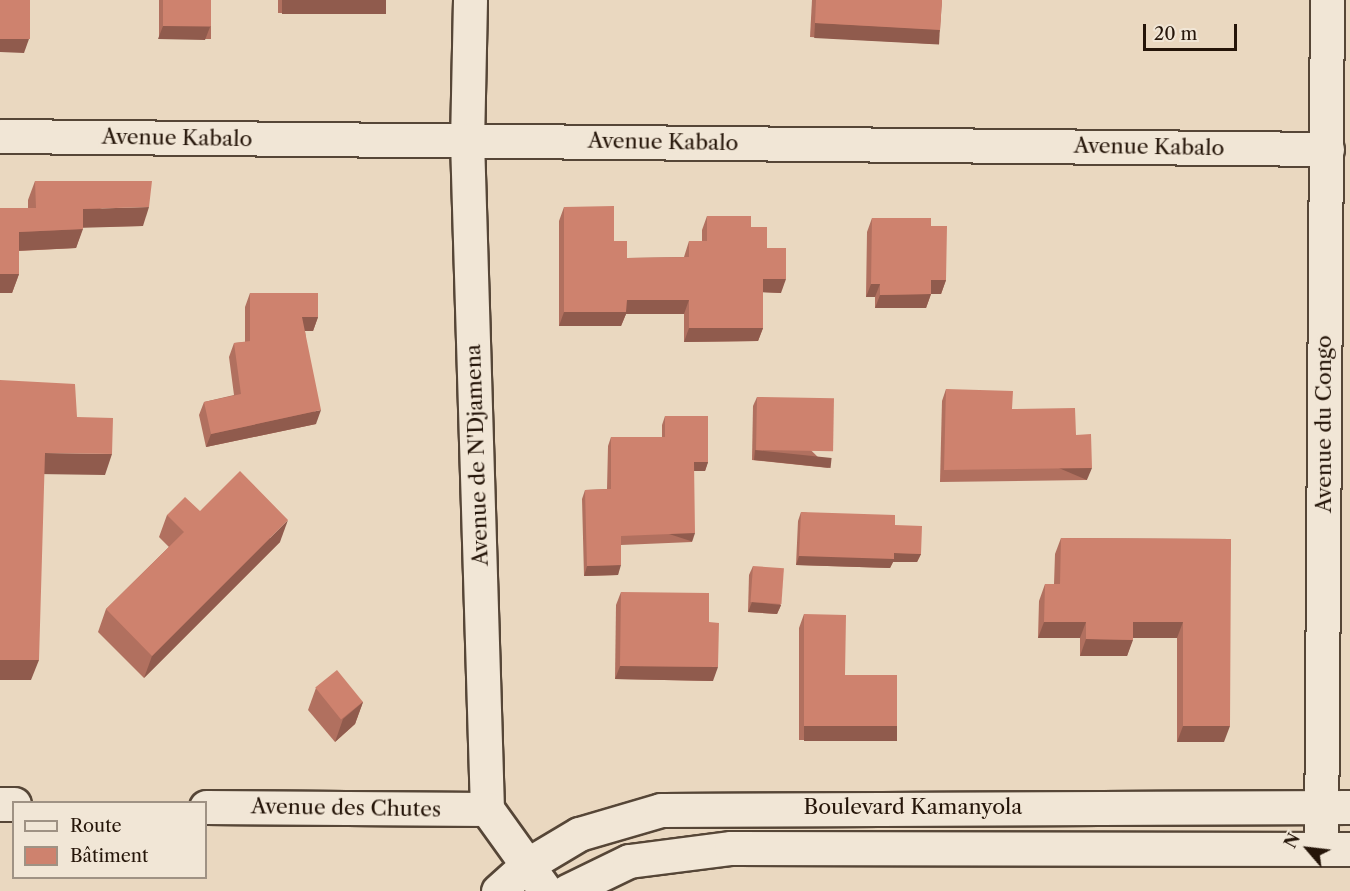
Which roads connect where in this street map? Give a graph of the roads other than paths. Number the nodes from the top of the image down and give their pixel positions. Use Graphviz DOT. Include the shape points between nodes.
graph roads {
  1 [pos="470,0"];
  2 [pos="1327,0"];
  3 [pos="0,136"];
  4 [pos="467,140"];
  5 [pos="1327,149"];
  6 [pos="207,807"];
  7 [pos="1336,807"];
  8 [pos="487,809"];
  9 [pos="1335,849"];
  10 [pos="527,865"];
  11 [pos="498,891"];
  12 [pos="546,891"];
  13 [pos="567,891"];
  1 -- 4 [label="street, Avenue de N'Djamena"];
  2 -- 5 [label="street, Avenue du Congo"];
  3 -- 4 [label="street, Avenue Kabalo"];
  4 -- 5 [label="street, Avenue Kabalo"];
  4 -- 8 [label="street, Avenue de N'Djamena"];
  5 -- 7 [label="street, Avenue du Congo"];
  6 -- 8 [label="street, Avenue des Chutes"];
  7 -- 9 [label="street, Avenue du Congo"];
  7 -- 10 [label="street, Boulevard Kamanyola" via="684,809 601,826"];
  8 -- 10 [label="street"];
  9 -- 13 [label="street, Boulevard Kamanyola" via="731,848 629,861"];
  10 -- 11 [label="street, Boulevard Kamanyola"];
  10 -- 12 [label="street"];
}
